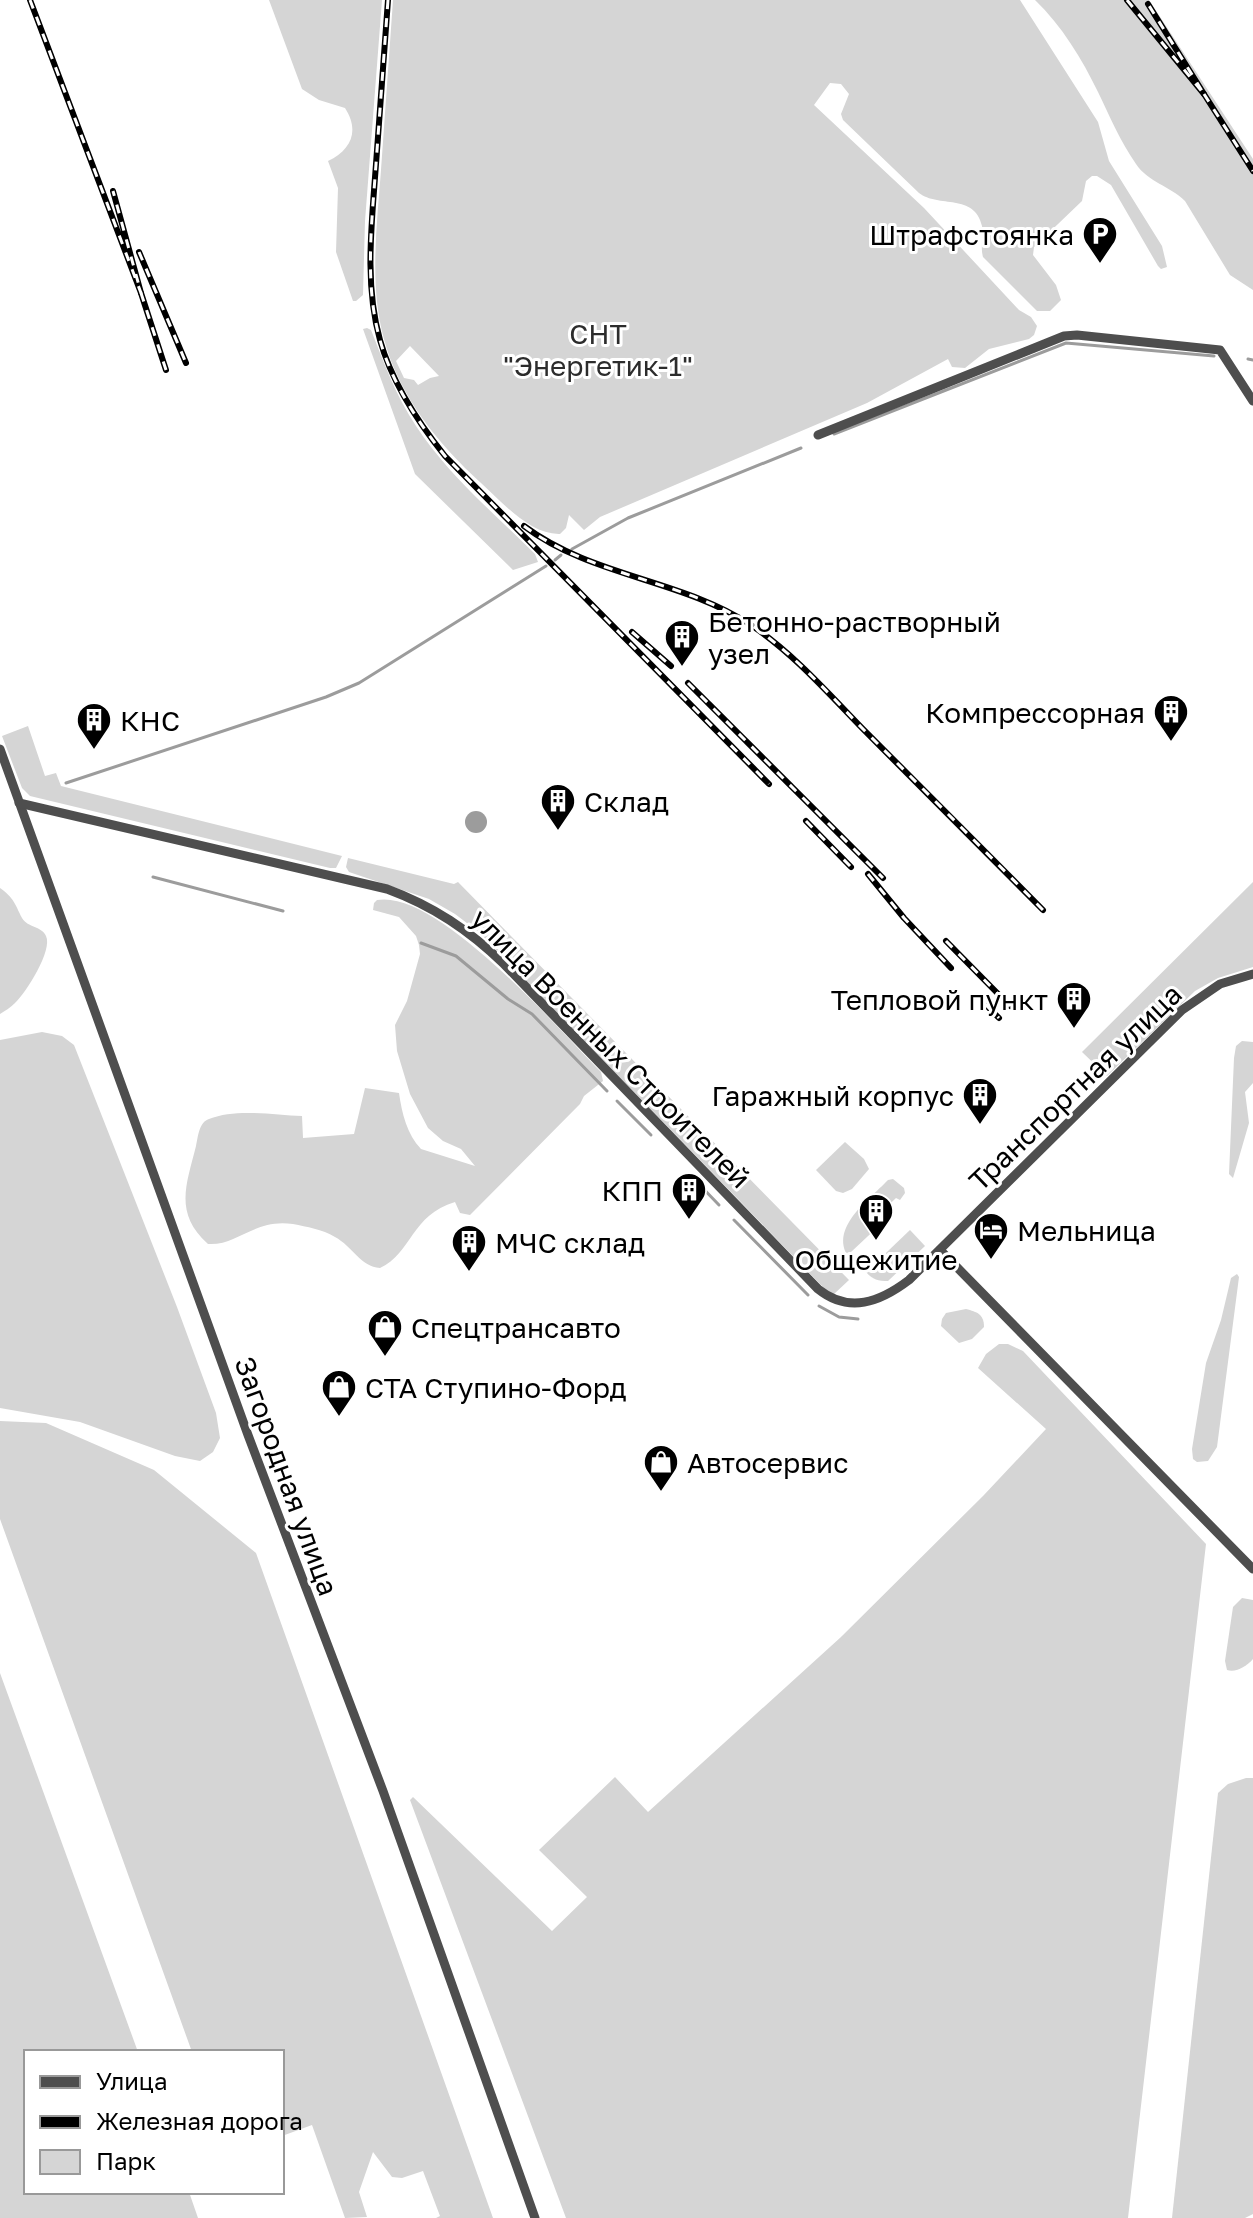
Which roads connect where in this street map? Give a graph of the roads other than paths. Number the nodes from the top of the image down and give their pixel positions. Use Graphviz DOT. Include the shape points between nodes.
graph roads {
  1 [pos="1253,401"];
  2 [pos="818,435"];
  3 [pos="0,751"];
  4 [pos="19,803"];
  5 [pos="1253,974"];
  6 [pos="940,1250"];
  7 [pos="1253,1569"];
  8 [pos="535,2218"];
  1 -- 2 [label="street" via="1220,350 1070,335"];
  3 -- 4 [label="street, Загородная улица"];
  4 -- 6 [label="street, улица Военных Строителей" via="375,885 452,920 504,964 833,1299 859,1304 880,1298 909,1280"];
  4 -- 8 [label="street, Загородная улица"];
  5 -- 6 [label="street, Транспортная улица" via="1220,984 1182,1010"];
  6 -- 7 [label="street"];
}
